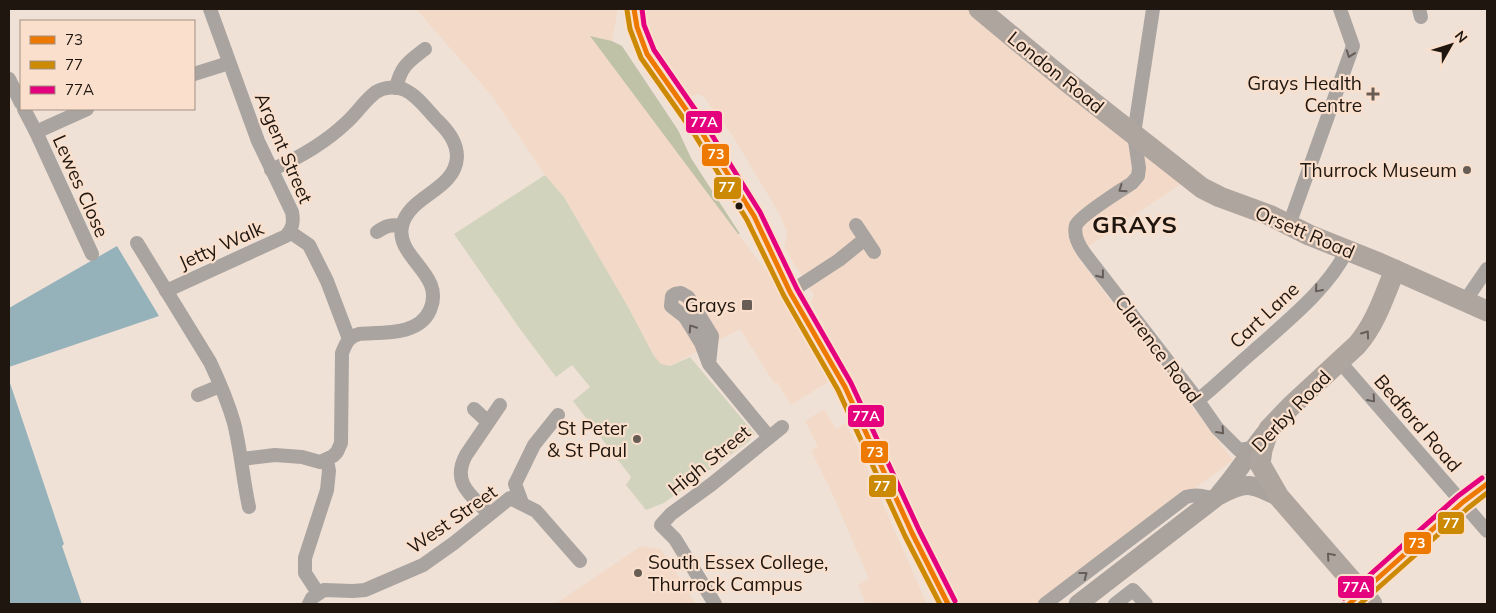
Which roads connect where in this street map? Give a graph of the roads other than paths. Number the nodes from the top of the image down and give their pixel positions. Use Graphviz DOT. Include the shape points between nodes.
graph roads {
  1 [pos="210,9"];
  2 [pos="634,9"];
  3 [pos="979,9"];
  4 [pos="1153,9"];
  5 [pos="1340,9"];
  6 [pos="425,48"];
  7 [pos="229,63"];
  8 [pos="195,74"];
  9 [pos="9,79"];
  10 [pos="396,88"];
  11 [pos="20,101"];
  12 [pos="25,110"];
  13 [pos="85,110"];
  14 [pos="36,132"];
  15 [pos="1135,141"];
  16 [pos="271,170"];
  17 [pos="1289,224"];
  18 [pos="856,225"];
  19 [pos="402,226"];
  20 [pos="290,232"];
  21 [pos="377,232"];
  22 [pos="865,239"];
  23 [pos="137,243"];
  24 [pos="1347,250"];
  25 [pos="874,252"];
  26 [pos="92,254"];
  27 [pos="1487,269"];
  28 [pos="1396,270"];
  29 [pos="166,291"];
  30 [pos="790,292"];
  31 [pos="1465,301"];
  32 [pos="1487,311"];
  33 [pos="349,339"];
  34 [pos="1340,362"];
  35 [pos="709,364"];
  36 [pos="220,386"];
  37 [pos="198,395"];
  38 [pos="1198,400"];
  39 [pos="500,405"];
  40 [pos="474,409"];
  41 [pos="558,415"];
  42 [pos="488,422"];
  43 [pos="782,427"];
  44 [pos="1269,429"];
  45 [pos="769,436"];
  46 [pos="1252,448"];
  47 [pos="242,460"];
  48 [pos="327,460"];
  49 [pos="1487,484"];
  50 [pos="1279,497"];
  51 [pos="1212,501"];
  52 [pos="1463,502"];
  53 [pos="522,503"];
  54 [pos="249,508"];
  55 [pos="489,514"];
  56 [pos="1487,531"];
  57 [pos="580,561"];
  58 [pos="313,599"];
  59 [pos="1361,600"];
  60 [pos="715,604"];
  61 [pos="948,604"];
  62 [pos="1045,604"];
  63 [pos="1078,604"];
  64 [pos="1115,604"];
  65 [pos="1146,604"];
  1 -- 7 [label="street, Argent Street"];
  2 -- 30 [label="street" via="647,54 739,191"];
  3 -- 15 [label="main road, London Road"];
  4 -- 15 [label="street"];
  5 -- 17 [label="street, one-way" via="1353,46"];
  6 -- 10 [label="street" via="405,64"];
  7 -- 8 [label="street"];
  7 -- 16 [label="street, Argent Street"];
  9 -- 11 [label="street"];
  10 -- 16 [label="street" via="377,92 323,143"];
  10 -- 19 [label="street" via="412,95 445,128 457,153 451,175 413,207"];
  12 -- 14 [label="street, Lewes Close"];
  13 -- 14 [label="street, Lewes Close"];
  14 -- 26 [label="street, Lewes Close"];
  15 -- 17 [label="main road, Orsett Road" via="1202,188"];
  15 -- 38 [label="street, Clarence Road, one-way" via="1138,176 1077,223 1075,234 1084,254"];
  16 -- 20 [label="street, Argent Street" via="292,212 294,220"];
  17 -- 24 [label="main road, Orsett Road"];
  18 -- 22 [label="street"];
  19 -- 21 [label="street" via="385,226"];
  19 -- 33 [label="street" via="405,247 432,286 434,296 428,315 404,331 359,334"];
  20 -- 29 [label="street, Jetty Walk"];
  20 -- 33 [label="street, Argent Street" via="309,245"];
  22 -- 25 [label="street"];
  22 -- 30 [label="street"];
  23 -- 29 [label="street"];
  24 -- 28 [label="main road, Orsett Road"];
  24 -- 38 [label="street, Cart Lane, one-way" via="1340,264 1315,294"];
  27 -- 31 [label="street"];
  28 -- 31 [label="main road, Orsett Road"];
  34 -- 28 [label="main road, Derby Road, one-way" via="1375,321"];
  29 -- 36 [label="street" via="210,362"];
  30 -- 61 [label="street" via="845,387"];
  31 -- 32 [label="main road, Orsett Road"];
  33 -- 48 [label="street" via="342,353 341,443 337,452"];
  34 -- 44 [label="main road, Derby Road"];
  34 -- 52 [label="street, Bedford Road, one-way"];
  35 -- 35 [label="street, one-way" via="701,342 684,317 671,306 675,294 688,297 712,336"];
  35 -- 45 [label="street"];
  36 -- 37 [label="street"];
  36 -- 47 [label="street"];
  38 -- 46 [label="street, Clarence Road, one-way" via="1217,428 1239,450"];
  39 -- 42 [label="street"];
  40 -- 42 [label="street"];
  41 -- 53 [label="street, West Street" via="534,445 515,484"];
  42 -- 55 [label="street" via="466,454 460,476 466,490"];
  43 -- 45 [label="street, High Street"];
  44 -- 46 [label="main road, Derby Road"];
  44 -- 50 [label="main road" via="1260,464"];
  45 -- 60 [label="street, High Street" via="661,525 675,539"];
  46 -- 51 [label="main road, Derby Road" via="1238,472"];
  47 -- 48 [label="street" via="275,455 320,462"];
  47 -- 54 [label="street"];
  48 -- 58 [label="street" via="327,490 305,558 305,574"];
  49 -- 52 [label="main road"];
  50 -- 51 [label="main road, Derby Road" via="1248,485 1236,487"];
  59 -- 50 [label="main road, one-way"];
  62 -- 51 [label="street, one-way" via="1186,497 1204,496"];
  51 -- 63 [label="main road, Derby Road"];
  52 -- 56 [label="street, Bedford Road"];
  52 -- 59 [label="main road"];
  53 -- 55 [label="street, West Street" via="510,498"];
  53 -- 57 [label="street, West Street" via="536,511"];
  55 -- 58 [label="street, West Street" via="424,565 365,590 324,590"];
  64 -- 65 [label="street" via="1133,590"];
}
